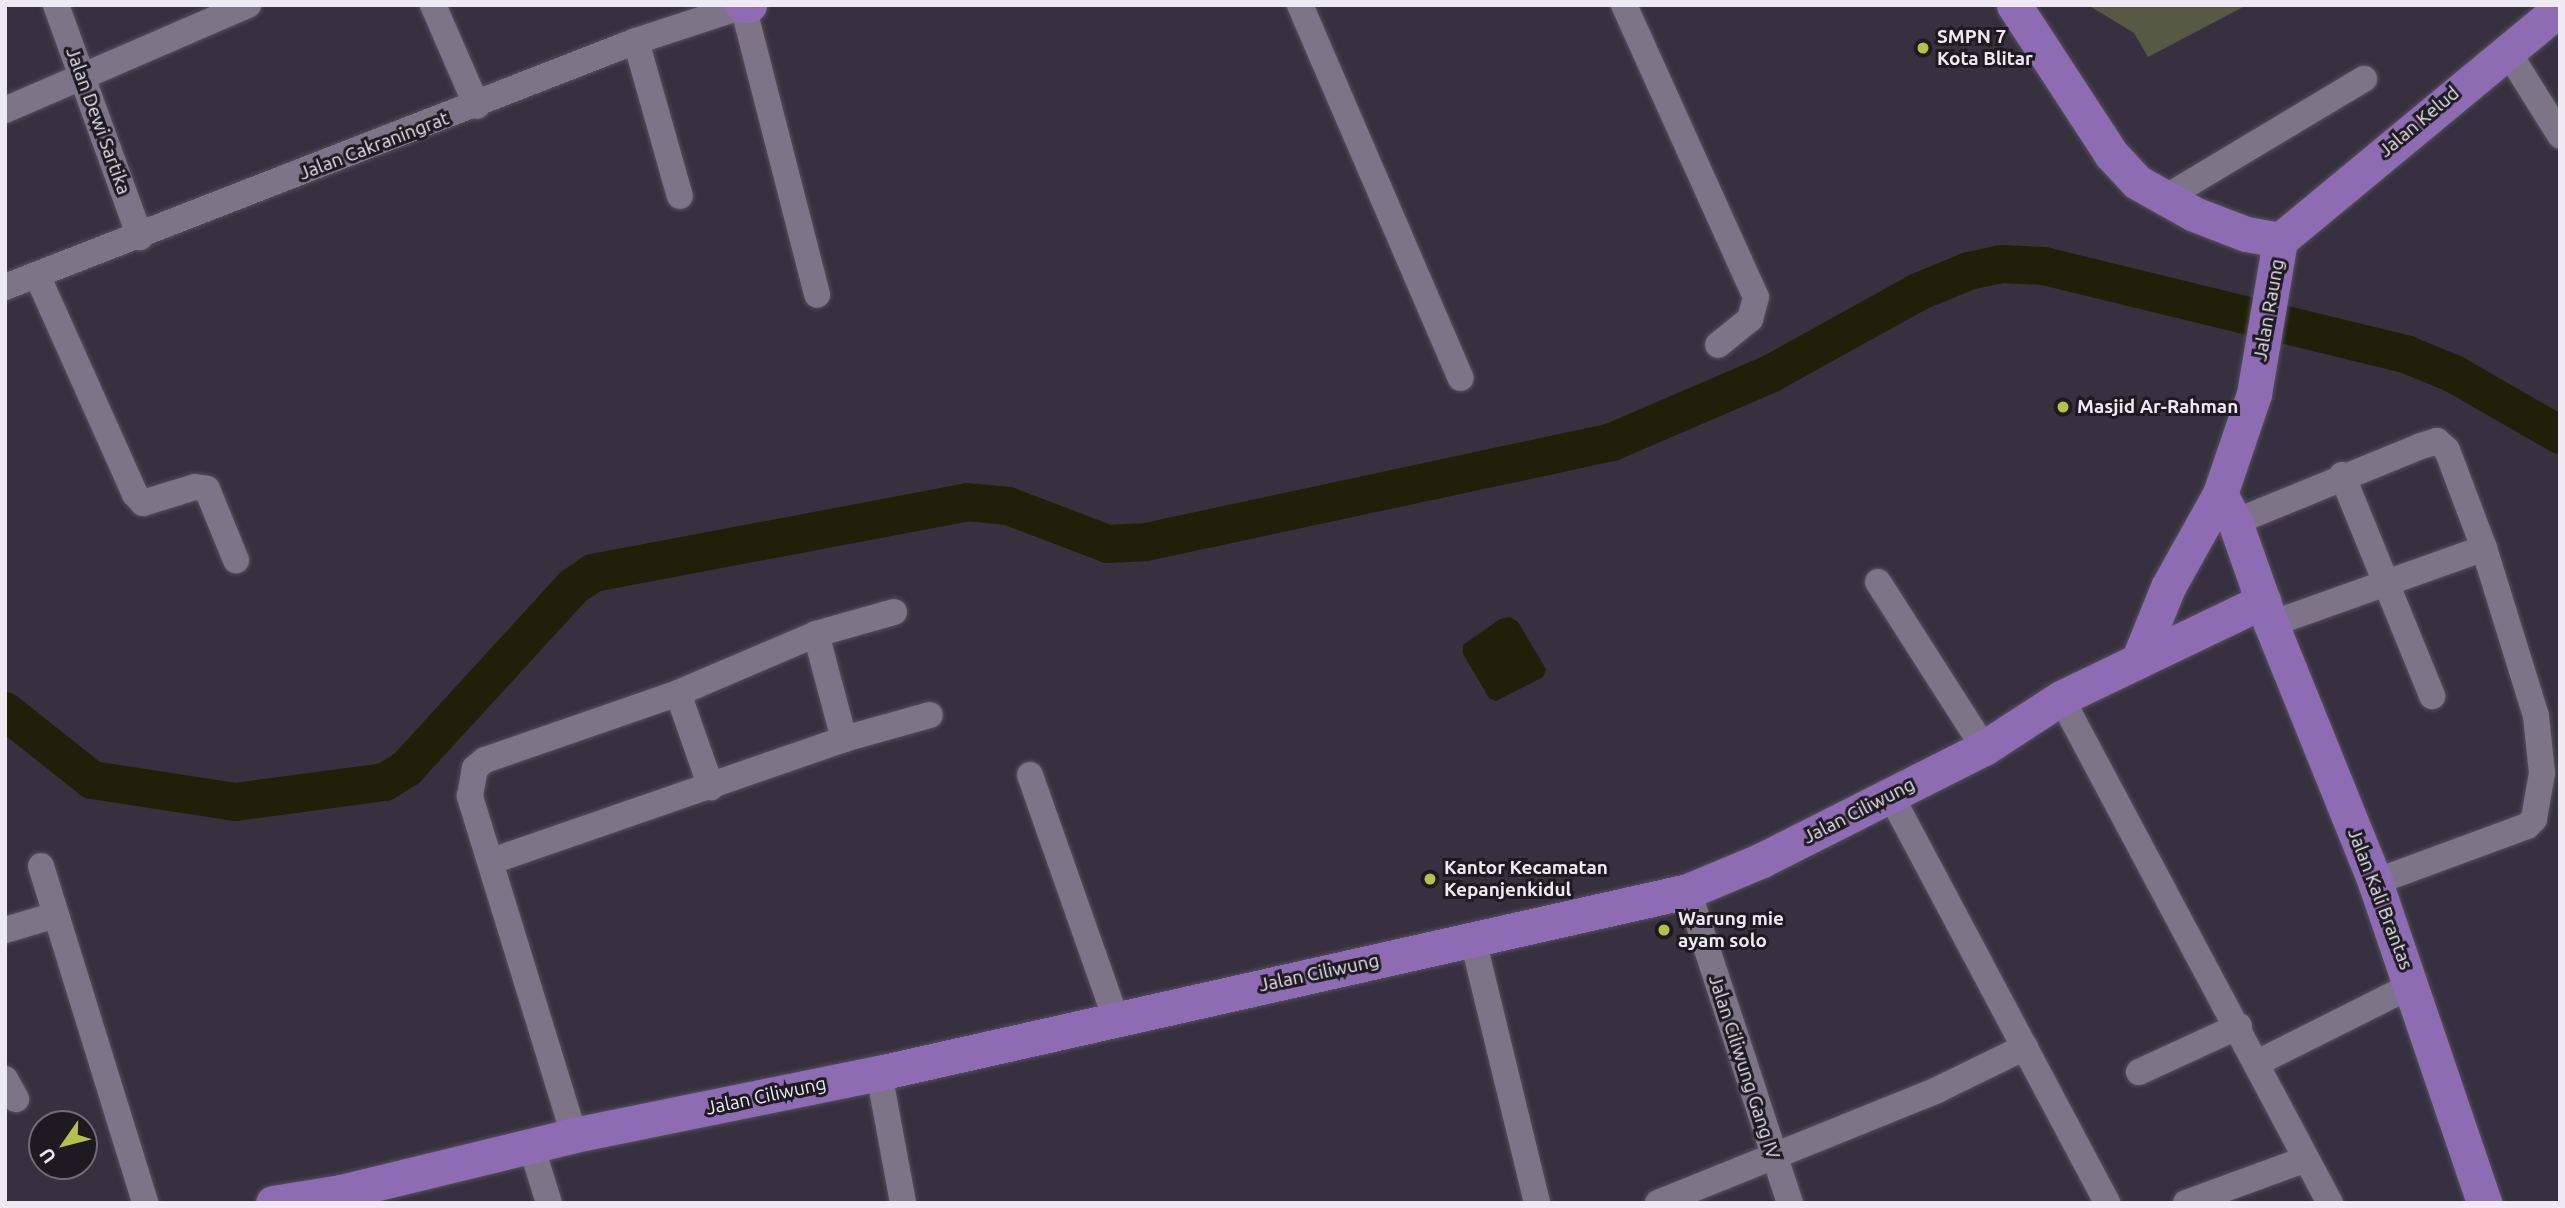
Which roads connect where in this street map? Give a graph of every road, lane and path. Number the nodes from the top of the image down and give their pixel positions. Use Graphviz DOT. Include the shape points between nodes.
graph roads {
  1 [pos="56,5"];
  2 [pos="433,5"];
  3 [pos="1300,5"];
  4 [pos="1625,5"];
  5 [pos="2014,5"];
  6 [pos="745,6"];
  7 [pos="2560,8"];
  8 [pos="233,9"];
  9 [pos="636,41"];
  10 [pos="2506,49"];
  11 [pos="82,79"];
  12 [pos="2364,79"];
  13 [pos="477,106"];
  14 [pos="5,110"];
  15 [pos="2560,135"];
  16 [pos="680,196"];
  17 [pos="2165,198"];
  18 [pos="140,237"];
  19 [pos="2280,251"];
  20 [pos="37,275"];
  21 [pos="5,288"];
  22 [pos="817,295"];
  23 [pos="1718,345"];
  24 [pos="1461,378"];
  25 [pos="2342,475"];
  26 [pos="2228,508"];
  27 [pos="2484,548"];
  28 [pos="236,560"];
  29 [pos="1878,582"];
  30 [pos="2386,585"];
  31 [pos="894,612"];
  32 [pos="2267,613"];
  33 [pos="816,635"];
  34 [pos="2138,661"];
  35 [pos="678,693"];
  36 [pos="2432,695"];
  37 [pos="2062,698"];
  38 [pos="930,715"];
  39 [pos="844,739"];
  40 [pos="1984,748"];
  41 [pos="1030,775"];
  42 [pos="711,787"];
  43 [pos="1891,796"];
  44 [pos="492,861"];
  45 [pos="41,866"];
  46 [pos="2375,882"];
  47 [pos="1688,891"];
  48 [pos="56,915"];
  49 [pos="5,930"];
  50 [pos="1473,940"];
  51 [pos="2413,985"];
  52 [pos="1115,1016"];
  53 [pos="2239,1026"];
  54 [pos="2025,1046"];
  55 [pos="2259,1062"];
  56 [pos="2139,1072"];
  57 [pos="879,1073"];
  58 [pos="574,1135"];
  59 [pos="531,1145"];
  60 [pos="1771,1155"];
  61 [pos="2306,1159"];
  62 [pos="145,1203"];
  63 [pos="273,1203"];
  64 [pos="549,1203"];
  65 [pos="903,1203"];
  66 [pos="1537,1203"];
  67 [pos="1658,1203"];
  68 [pos="1790,1203"];
  69 [pos="2107,1203"];
  70 [pos="2186,1203"];
  71 [pos="2330,1203"];
  72 [pos="2484,1203"];
  1 -- 11 [label="street, Jalan Dewi Sartika"];
  2 -- 13 [label="street"];
  3 -- 24 [label="street"];
  4 -- 23 [label="street" via="1756,297 1750,319"];
  5 -- 17 [label="main road, Jalan Raung" via="2117,162 2137,182"];
  6 -- 9 [label="street, Jalan Cakraningrat"];
  6 -- 22 [label="street"];
  7 -- 10 [label="main road, Jalan Kelud"];
  8 -- 11 [label="street"];
  9 -- 13 [label="street, Jalan Cakraningrat"];
  9 -- 16 [label="street"];
  10 -- 15 [label="street"];
  10 -- 19 [label="main road, Jalan Kelud"];
  11 -- 14 [label="street"];
  11 -- 18 [label="street, Jalan Dewi Sartika"];
  12 -- 17 [label="street"];
  13 -- 18 [label="street, Jalan Cakraningrat"];
  17 -- 19 [label="main road, Jalan Raung"];
  18 -- 20 [label="street, Jalan Cakraningrat"];
  19 -- 26 [label="main road, Jalan Raung"];
  20 -- 21 [label="street, Jalan Cakraningrat"];
  20 -- 28 [label="street" via="135,495 142,503 195,487 207,489"];
  25 -- 26 [label="street"];
  25 -- 27 [label="street" via="2437,441 2446,450"];
  25 -- 30 [label="street"];
  26 -- 32 [label="main road, Jalan Kali Brantas"];
  26 -- 34 [label="main road" via="2168,587"];
  27 -- 30 [label="street"];
  27 -- 46 [label="street" via="2536,716 2542,773 2534,819 2515,832"];
  29 -- 40 [label="street"];
  30 -- 32 [label="street"];
  30 -- 36 [label="street"];
  31 -- 33 [label="street"];
  32 -- 34 [label="main road, Jalan Ciliwung"];
  32 -- 46 [label="main road, Jalan Kali Brantas"];
  33 -- 35 [label="street"];
  33 -- 39 [label="street"];
  34 -- 37 [label="main road, Jalan Ciliwung"];
  35 -- 42 [label="street"];
  35 -- 44 [label="street" via="485,760 475,768 470,796"];
  37 -- 40 [label="main road, Jalan Ciliwung"];
  37 -- 53 [label="street"];
  38 -- 39 [label="street"];
  39 -- 42 [label="street"];
  40 -- 43 [label="main road, Jalan Ciliwung"];
  41 -- 52 [label="street"];
  42 -- 44 [label="street"];
  43 -- 47 [label="main road, Jalan Ciliwung"];
  43 -- 54 [label="street"];
  44 -- 58 [label="street"];
  45 -- 48 [label="street"];
  46 -- 51 [label="main road, Jalan Kali Brantas"];
  47 -- 50 [label="main road, Jalan Ciliwung"];
  47 -- 60 [label="street, Jalan Ciliwung Gang IV"];
  48 -- 49 [label="street"];
  48 -- 62 [label="street"];
  50 -- 52 [label="main road, Jalan Ciliwung"];
  50 -- 66 [label="street"];
  51 -- 55 [label="street"];
  51 -- 72 [label="main road, Jalan Kali Brantas"];
  52 -- 57 [label="main road, Jalan Ciliwung"];
  53 -- 55 [label="street"];
  53 -- 56 [label="street"];
  54 -- 60 [label="street" via="1937,1090"];
  54 -- 69 [label="street"];
  55 -- 61 [label="street"];
  57 -- 58 [label="main road, Jalan Ciliwung"];
  57 -- 65 [label="street"];
  58 -- 59 [label="main road, Jalan Ciliwung"];
  59 -- 63 [label="main road, Jalan Ciliwung" via="341,1192"];
  59 -- 64 [label="street"];
  60 -- 67 [label="street"];
  60 -- 68 [label="street, Jalan Ciliwung Gang IV"];
  61 -- 70 [label="street"];
  61 -- 71 [label="street"];
}
